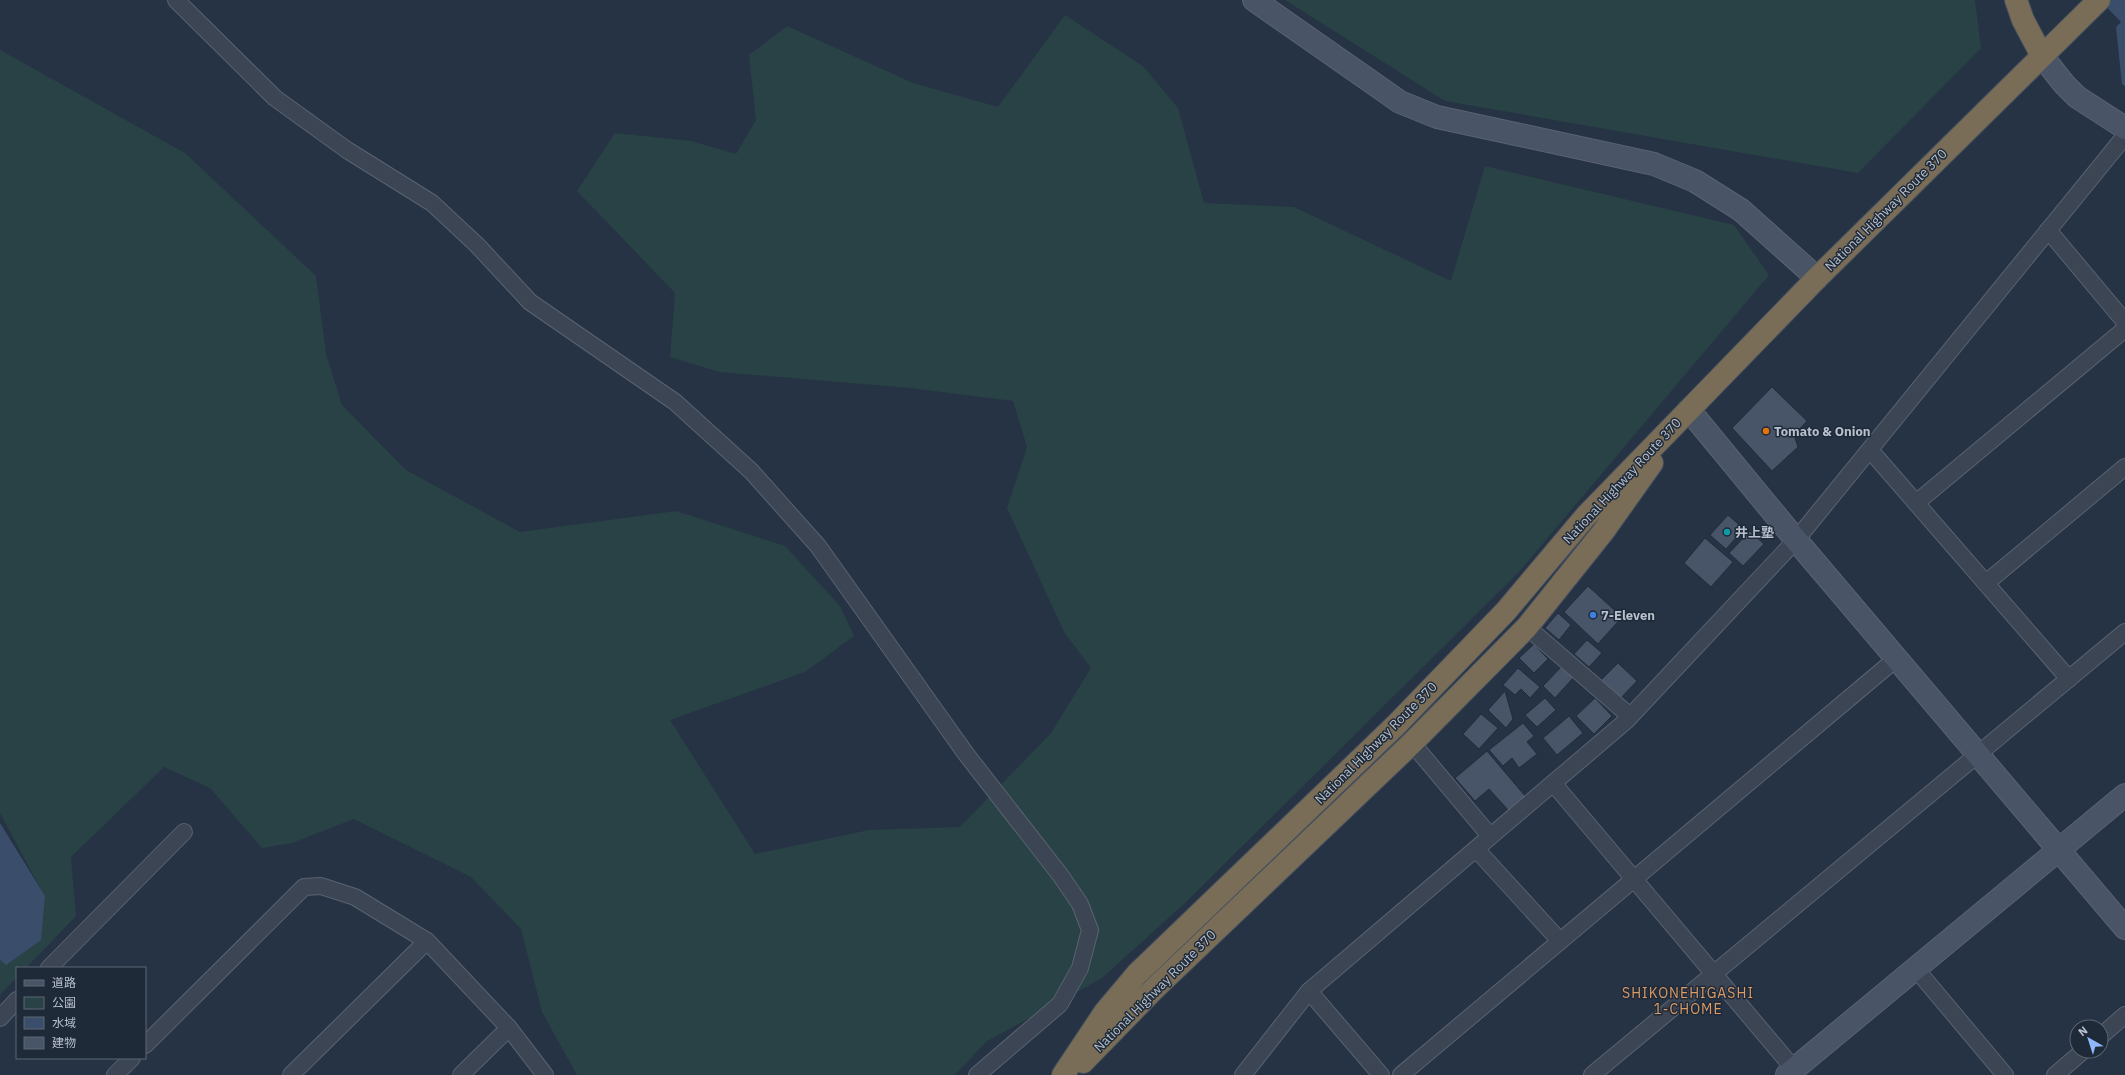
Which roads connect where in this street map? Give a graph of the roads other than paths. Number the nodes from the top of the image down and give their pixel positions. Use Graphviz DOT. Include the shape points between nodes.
graph roads {
  1 [pos="176,0"];
  2 [pos="1254,0"];
  3 [pos="2016,0"];
  4 [pos="2099,0"];
  5 [pos="2042,56"];
  6 [pos="2125,128"];
  7 [pos="2125,136"];
  8 [pos="2048,230"];
  9 [pos="1817,278"];
  10 [pos="2125,322"];
  11 [pos="2125,329"];
  12 [pos="1689,410"];
  13 [pos="1870,450"];
  14 [pos="2125,467"];
  15 [pos="1916,503"];
  16 [pos="1796,540"];
  17 [pos="1986,584"];
  18 [pos="1527,627"];
  19 [pos="2125,632"];
  20 [pos="1897,658"];
  21 [pos="2069,679"];
  22 [pos="1630,716"];
  23 [pos="1412,743"];
  24 [pos="1979,754"];
  25 [pos="1553,783"];
  26 [pos="2125,795"];
  27 [pos="184,832"];
  28 [pos="1490,836"];
  29 [pos="1476,849"];
  30 [pos="2060,849"];
  31 [pos="1634,879"];
  32 [pos="2125,928"];
  33 [pos="427,941"];
  34 [pos="1560,941"];
  35 [pos="50,967"];
  36 [pos="1916,969"];
  37 [pos="1714,974"];
  38 [pos="1309,991"];
  39 [pos="16,1001"];
  40 [pos="2125,1015"];
  41 [pos="0,1018"];
  42 [pos="508,1028"];
  43 [pos="2109,1029"];
  44 [pos="146,1044"];
  45 [pos="131,1059"];
  46 [pos="2074,1059"];
  47 [pos="1790,1072"];
  48 [pos="115,1075"];
  49 [pos="291,1075"];
  50 [pos="461,1075"];
  51 [pos="545,1075"];
  52 [pos="976,1075"];
  53 [pos="1063,1075"];
  54 [pos="1070,1075"];
  55 [pos="1244,1075"];
  56 [pos="1381,1075"];
  57 [pos="1401,1075"];
  58 [pos="1592,1075"];
  59 [pos="2005,1075"];
  60 [pos="2055,1075"];
  1 -- 52 [label="street" via="275,98 347,150 432,203 530,302 675,402 751,471 818,546 966,754 1061,876 1080,904 1090,930 1080,968 1060,1004"];
  2 -- 9 [label="street" via="1400,102 1437,117 1654,164 1695,181 1741,210"];
  3 -- 5 [label="highway" via="2023,20"];
  4 -- 5 [label="highway, National Highway Route 370"];
  5 -- 6 [label="street" via="2077,96"];
  5 -- 9 [label="highway, National Highway Route 370"];
  7 -- 8 [label="street"];
  8 -- 10 [label="street"];
  8 -- 13 [label="street"];
  9 -- 12 [label="highway, National Highway Route 370"];
  11 -- 15 [label="street"];
  12 -- 16 [label="street"];
  12 -- 18 [label="highway, National Highway Route 370" via="1603,532"];
  12 -- 53 [label="highway, National Highway Route 370" via="1586,516 1506,611 1396,725 1137,974 1105,1012"];
  13 -- 15 [label="street"];
  13 -- 16 [label="street"];
  14 -- 17 [label="street"];
  15 -- 17 [label="street"];
  16 -- 20 [label="street"];
  16 -- 22 [label="street"];
  17 -- 21 [label="street"];
  18 -- 22 [label="street"];
  18 -- 23 [label="highway, National Highway Route 370"];
  19 -- 21 [label="street"];
  20 -- 24 [label="street"];
  20 -- 31 [label="street"];
  21 -- 24 [label="street"];
  22 -- 25 [label="street"];
  23 -- 28 [label="street"];
  23 -- 54 [label="highway, National Highway Route 370" via="1155,988"];
  24 -- 30 [label="street"];
  24 -- 37 [label="street"];
  25 -- 28 [label="street"];
  25 -- 31 [label="street"];
  26 -- 30 [label="street"];
  27 -- 35 [label="street"];
  28 -- 29 [label="street"];
  29 -- 34 [label="street"];
  29 -- 38 [label="street"];
  30 -- 32 [label="street"];
  30 -- 36 [label="street"];
  31 -- 34 [label="street"];
  31 -- 37 [label="street"];
  33 -- 42 [label="street"];
  33 -- 44 [label="street" via="355,897 321,886 304,887"];
  33 -- 49 [label="street"];
  34 -- 57 [label="street"];
  36 -- 47 [label="street"];
  36 -- 59 [label="street"];
  37 -- 47 [label="street"];
  37 -- 58 [label="street"];
  38 -- 55 [label="street"];
  38 -- 56 [label="street"];
  39 -- 41 [label="street"];
  40 -- 43 [label="street"];
  42 -- 50 [label="street"];
  42 -- 51 [label="street"];
  45 -- 48 [label="street"];
  46 -- 60 [label="street"];
}
